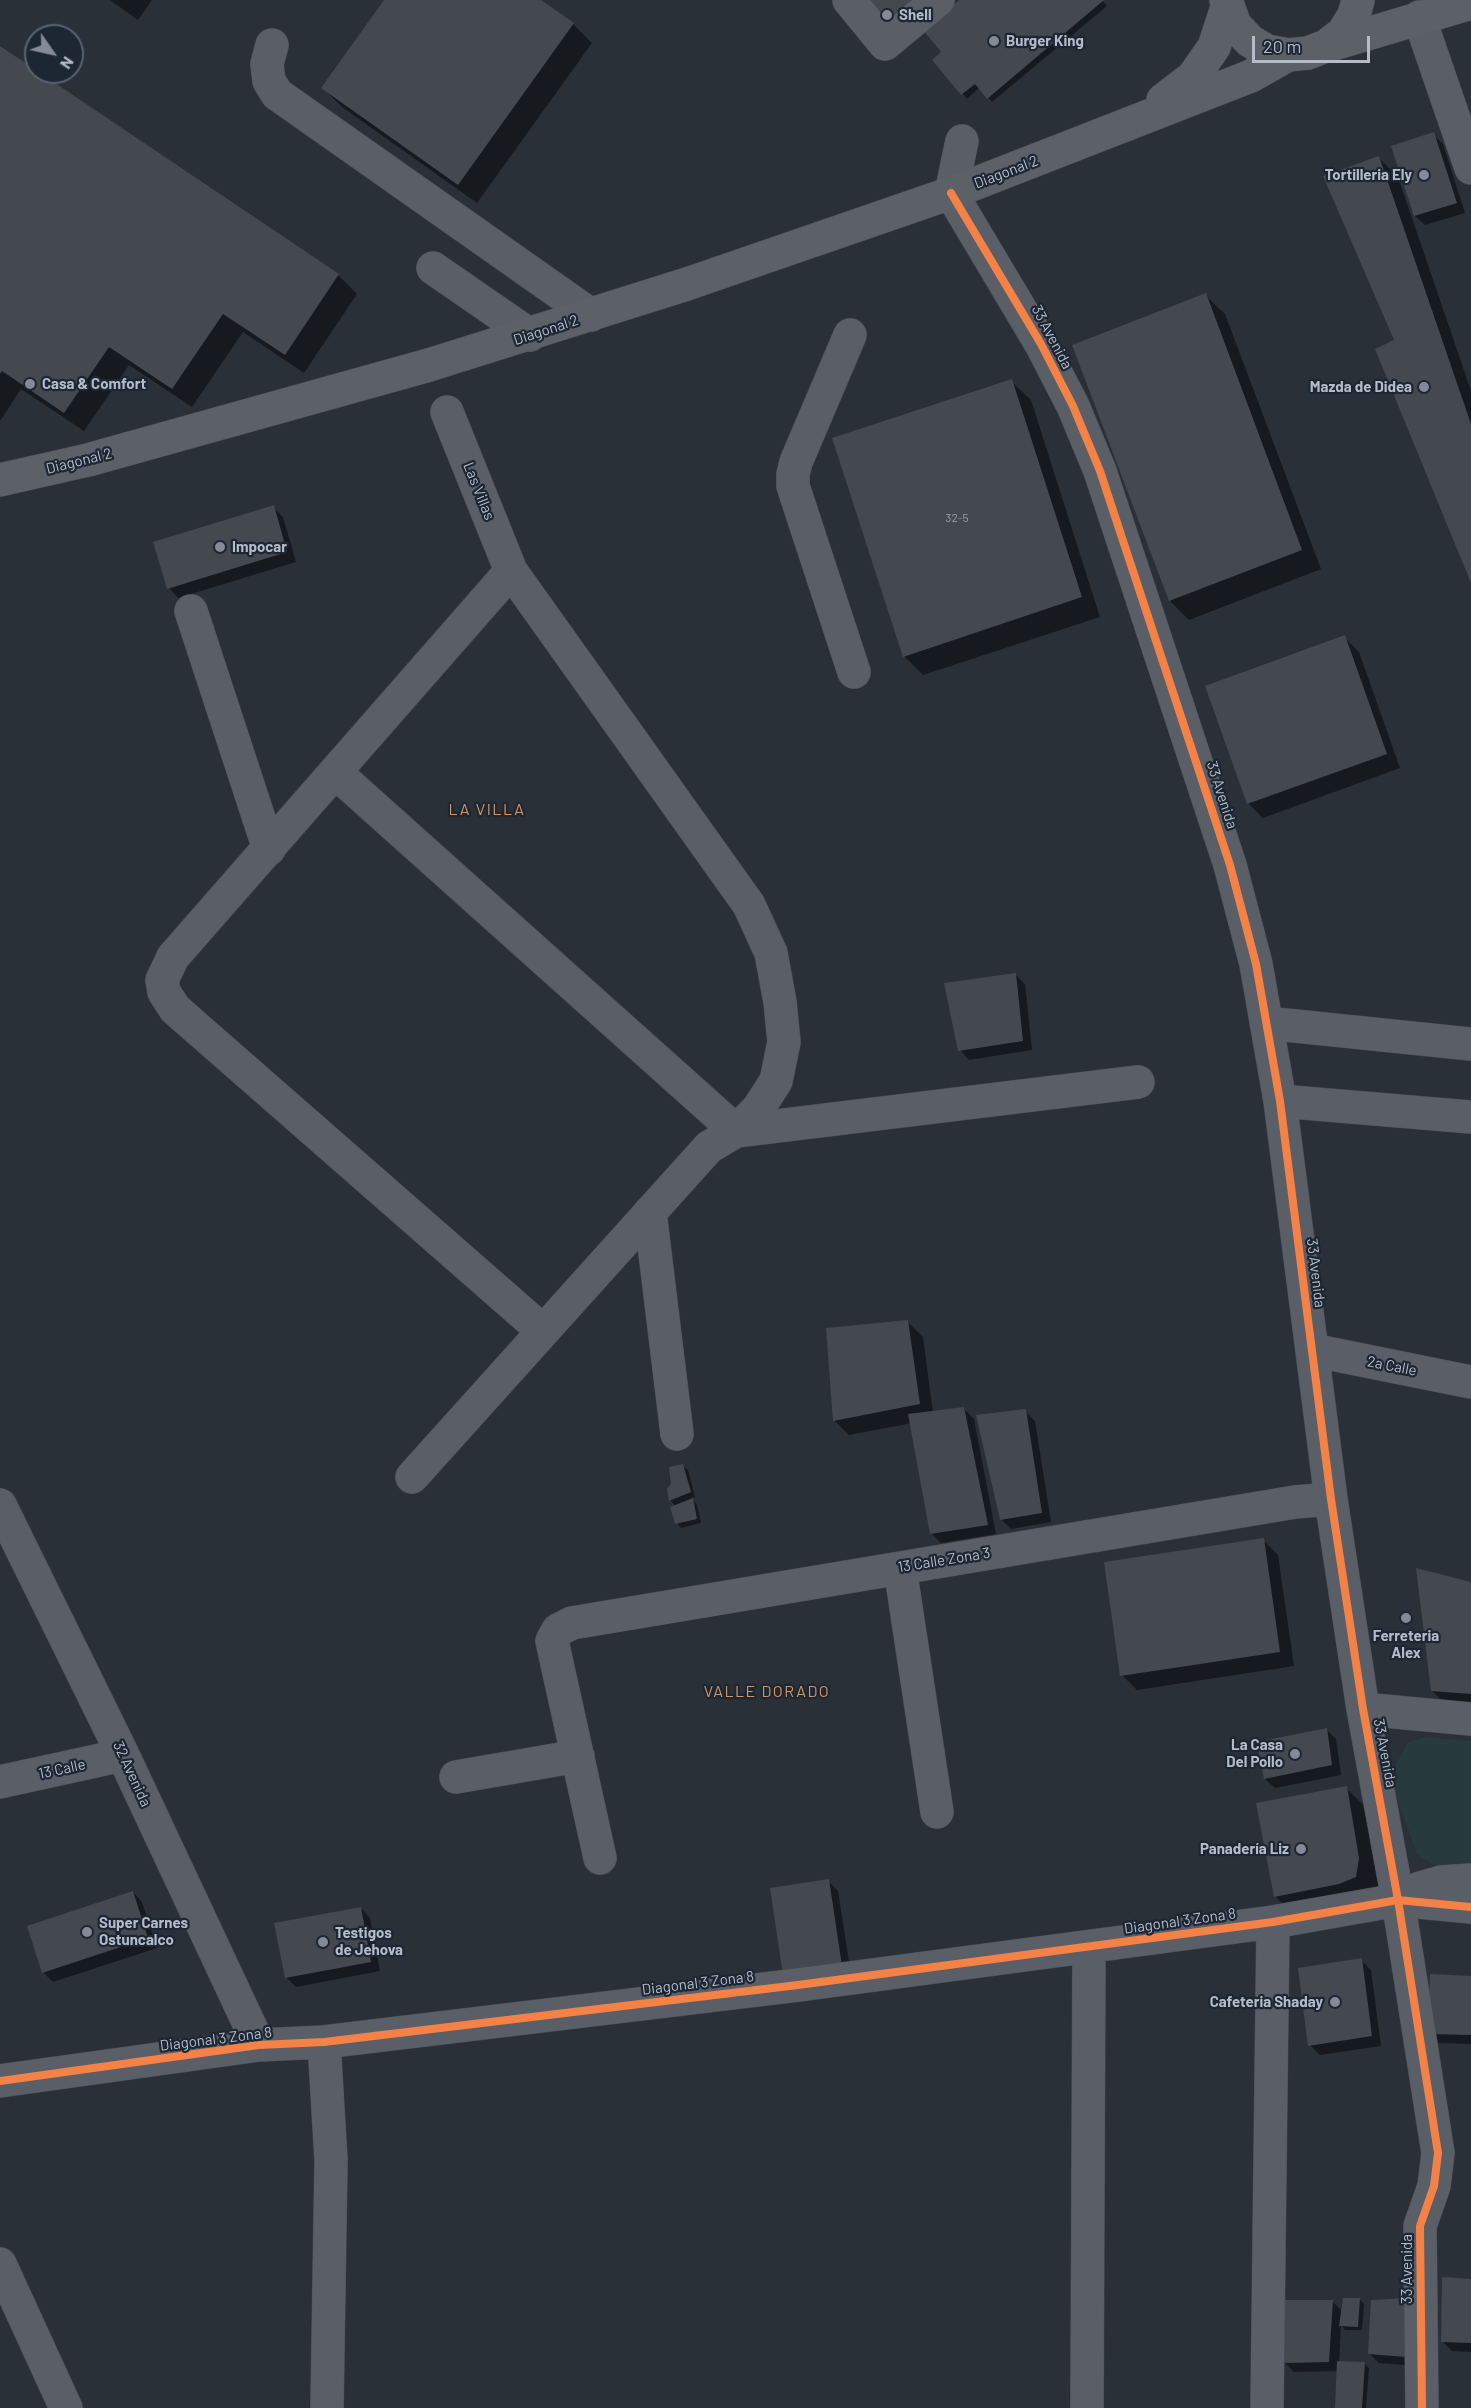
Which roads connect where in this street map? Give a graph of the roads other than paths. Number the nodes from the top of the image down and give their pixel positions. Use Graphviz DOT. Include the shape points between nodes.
graph roads {
  1 [pos="849,0"];
  2 [pos="938,0"];
  3 [pos="1358,0"];
  4 [pos="1226,3"];
  5 [pos="1471,3"];
  6 [pos="1419,17"];
  7 [pos="272,45"];
  8 [pos="1326,46"];
  9 [pos="1288,55"];
  10 [pos="962,141"];
  11 [pos="1082,143"];
  12 [pos="1471,168"];
  13 [pos="951,193"];
  14 [pos="433,268"];
  15 [pos="591,315"];
  16 [pos="530,335"];
  17 [pos="850,335"];
  18 [pos="447,412"];
  19 [pos="0,480"];
  20 [pos="511,571"];
  21 [pos="190,611"];
  22 [pos="854,672"];
  23 [pos="336,773"];
  24 [pos="269,849"];
  25 [pos="1266,1023"];
  26 [pos="1471,1044"];
  27 [pos="1138,1082"];
  28 [pos="1280,1101"];
  29 [pos="1471,1117"];
  30 [pos="736,1131"];
  31 [pos="650,1212"];
  32 [pos="543,1331"];
  33 [pos="1312,1350"];
  34 [pos="1471,1382"];
  35 [pos="677,1434"];
  36 [pos="412,1477"];
  37 [pos="1332,1499"];
  38 [pos="0,1505"];
  39 [pos="900,1568"];
  40 [pos="1363,1709"];
  41 [pos="1471,1719"];
  42 [pos="123,1755"];
  43 [pos="578,1756"];
  44 [pos="456,1777"];
  45 [pos="0,1782"];
  46 [pos="937,1812"];
  47 [pos="600,1858"];
  48 [pos="1471,1880"];
  49 [pos="1398,1900"];
  50 [pos="1471,1907"];
  51 [pos="1273,1922"];
  52 [pos="1089,1947"];
  53 [pos="324,2042"];
  54 [pos="259,2045"];
  55 [pos="0,2081"];
  56 [pos="0,2264"];
  57 [pos="66,2408"];
  58 [pos="327,2408"];
  59 [pos="1087,2408"];
  60 [pos="1267,2408"];
  61 [pos="1422,2408"];
  1 -- 2 [label="street" via="885,44"];
  3 -- 8 [label="main road" via="1342,33"];
  4 -- 9 [label="main road" via="1235,26 1250,40 1267,51"];
  4 -- 11 [label="main road, Diagonal 2" via="1214,47 1193,77 1161,102"];
  5 -- 6 [label="main road"];
  6 -- 8 [label="main road"];
  6 -- 12 [label="street"];
  7 -- 15 [label="street" via="267,64 269,81 277,94"];
  8 -- 9 [label="main road"];
  9 -- 11 [label="main road, Diagonal 2" via="1251,76"];
  10 -- 13 [label="street"];
  11 -- 13 [label="main road, Diagonal 2"];
  13 -- 15 [label="main road, Diagonal 2"];
  13 -- 25 [label="street, 33 Avenida" via="1041,344 1100,471 1230,865 1256,964"];
  14 -- 16 [label="street"];
  15 -- 16 [label="main road, Diagonal 2"];
  16 -- 19 [label="main road, Diagonal 2" via="88,460"];
  17 -- 22 [label="street" via="795,462 793,486"];
  18 -- 20 [label="street, Las Villas"];
  20 -- 23 [label="street"];
  20 -- 30 [label="street, Las Villas" via="749,905 771,953 784,1042 776,1081 758,1109"];
  21 -- 24 [label="street"];
  23 -- 24 [label="street"];
  23 -- 30 [label="street"];
  24 -- 32 [label="street" via="166,968 162,980 168,1001"];
  25 -- 26 [label="street"];
  25 -- 28 [label="street, 33 Avenida"];
  27 -- 30 [label="street"];
  28 -- 29 [label="street"];
  28 -- 33 [label="street, 33 Avenida"];
  30 -- 31 [label="street" via="709,1147"];
  31 -- 32 [label="street"];
  31 -- 35 [label="street"];
  32 -- 36 [label="street"];
  33 -- 34 [label="street, 2a Calle"];
  33 -- 37 [label="street, 33 Avenida"];
  37 -- 39 [label="street, 13 Calle Zona 3"];
  37 -- 40 [label="street, 33 Avenida"];
  38 -- 42 [label="street, 32 Avenida"];
  39 -- 43 [label="street, 13 Calle Zona 3" via="572,1623 558,1630 552,1641"];
  39 -- 46 [label="street"];
  40 -- 41 [label="street"];
  40 -- 49 [label="street, 33 Avenida"];
  42 -- 45 [label="street, 13 Calle"];
  42 -- 54 [label="street, 32 Avenida"];
  43 -- 44 [label="street"];
  43 -- 47 [label="street"];
  48 -- 49 [label="street" via="1441,1882"];
  49 -- 50 [label="street"];
  49 -- 51 [label="street, Diagonal 3 Zona 8"];
  49 -- 61 [label="street, 33 Avenida" via="1438,2153 1434,2186 1420,2226"];
  51 -- 52 [label="street, Diagonal 3 Zona 8"];
  51 -- 60 [label="street"];
  52 -- 53 [label="street, Diagonal 3 Zona 8"];
  52 -- 59 [label="street"];
  53 -- 54 [label="street, Diagonal 3 Zona 8"];
  53 -- 58 [label="street" via="331,2160"];
  54 -- 55 [label="street, Diagonal 3 Zona 8"];
  56 -- 57 [label="street"];
}
